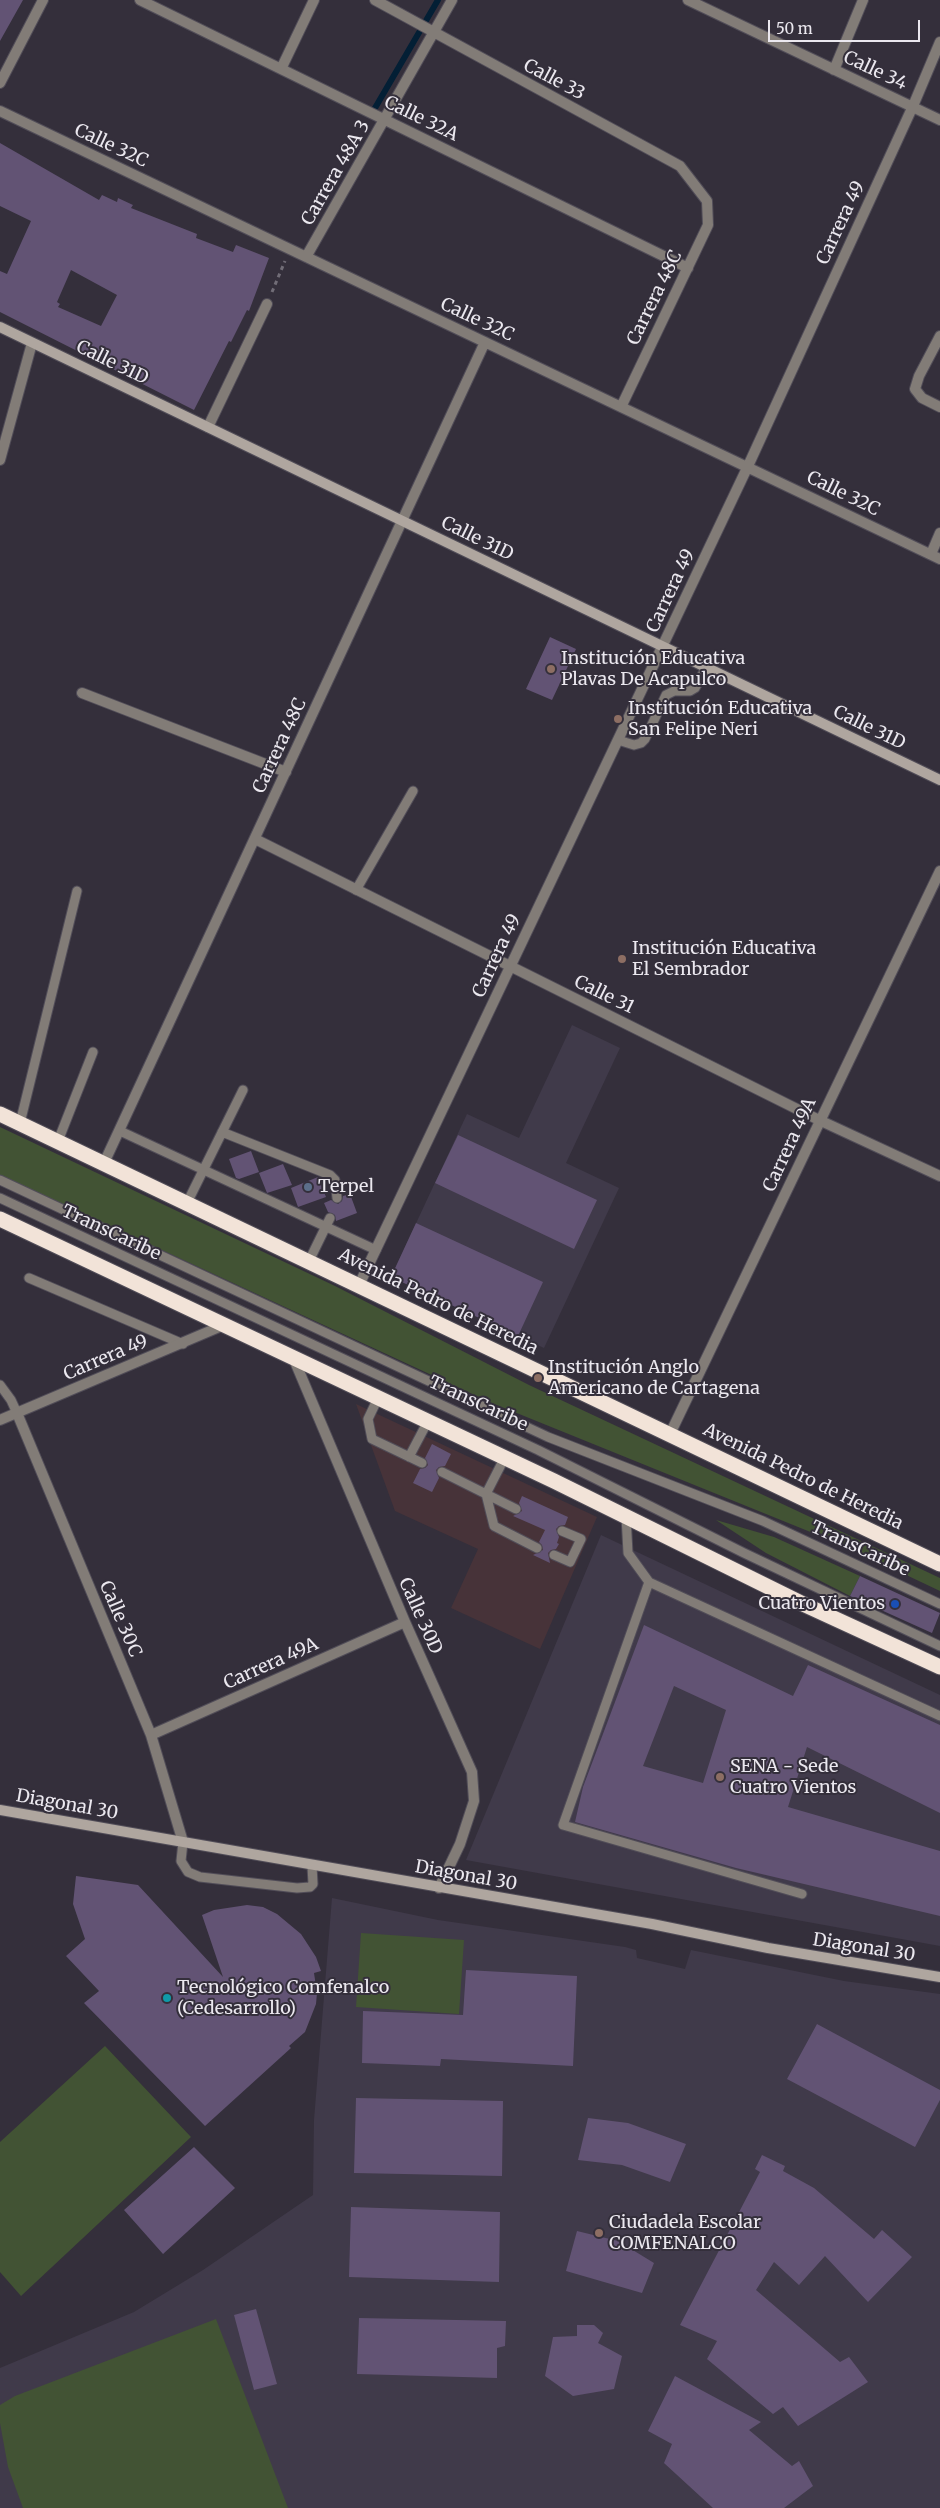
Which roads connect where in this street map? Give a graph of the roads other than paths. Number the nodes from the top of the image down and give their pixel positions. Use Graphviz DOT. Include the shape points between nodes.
graph roads {
  1 [pos="44,0"];
  2 [pos="314,0"];
  3 [pos="375,0"];
  4 [pos="452,0"];
  5 [pos="688,0"];
  6 [pos="863,0"];
  7 [pos="147,2"];
  8 [pos="434,34"];
  9 [pos="940,42"];
  10 [pos="281,69"];
  11 [pos="834,70"];
  12 [pos="0,83"];
  13 [pos="913,106"];
  14 [pos="0,111"];
  15 [pos="385,120"];
  16 [pos="940,120"];
  17 [pos="707,200"];
  18 [pos="306,257"];
  19 [pos="688,268"];
  20 [pos="267,304"];
  21 [pos="0,327"];
  22 [pos="940,336"];
  23 [pos="32,342"];
  24 [pos="485,342"];
  25 [pos="621,407"];
  26 [pos="940,407"];
  27 [pos="208,427"];
  28 [pos="0,460"];
  29 [pos="748,466"];
  30 [pos="402,521"];
  31 [pos="940,533"];
  32 [pos="935,557"];
  33 [pos="663,647"];
  34 [pos="706,668"];
  35 [pos="82,693"];
  36 [pos="618,740"];
  37 [pos="286,772"];
  38 [pos="940,780"];
  39 [pos="413,790"];
  40 [pos="255,840"];
  41 [pos="940,871"];
  42 [pos="356,890"];
  43 [pos="77,891"];
  44 [pos="510,967"];
  45 [pos="93,1052"];
  46 [pos="243,1090"];
  47 [pos="0,1114"];
  48 [pos="820,1120"];
  49 [pos="20,1123"];
  50 [pos="120,1131"];
  51 [pos="222,1132"];
  52 [pos="58,1141"];
  53 [pos="104,1163"];
  54 [pos="203,1169"];
  55 [pos="940,1176"];
  56 [pos="0,1180"];
  57 [pos="0,1198"];
  58 [pos="337,1198"];
  59 [pos="187,1203"];
  60 [pos="0,1219"];
  61 [pos="328,1222"];
  62 [pos="376,1250"];
  63 [pos="309,1262"];
  64 [pos="29,1278"];
  65 [pos="359,1285"];
  66 [pos="224,1325"];
  67 [pos="182,1344"];
  68 [pos="293,1357"];
  69 [pos="0,1385"];
  70 [pos="378,1398"];
  71 [pos="17,1413"];
  72 [pos="0,1420"];
  73 [pos="428,1421"];
  74 [pos="670,1434"];
  75 [pos="409,1457"];
  76 [pos="505,1458"];
  77 [pos="422,1463"];
  78 [pos="442,1472"];
  79 [pos="486,1494"];
  80 [pos="516,1509"];
  81 [pos="626,1516"];
  82 [pos="562,1531"];
  83 [pos="537,1548"];
  84 [pos="554,1555"];
  85 [pos="940,1564"];
  86 [pos="649,1582"];
  87 [pos="940,1604"];
  88 [pos="405,1622"];
  89 [pos="940,1646"];
  90 [pos="940,1667"];
  91 [pos="940,1716"];
  92 [pos="151,1735"];
  93 [pos="0,1810"];
  94 [pos="183,1842"];
  95 [pos="312,1866"];
  96 [pos="439,1888"];
  97 [pos="802,1894"];
  98 [pos="940,1970"];
  99 [pos="926,1974"];
  100 [pos="940,1977"];
  1 -- 12 [label="street"];
  2 -- 10 [label="street"];
  3 -- 8 [label="street, Calle 33"];
  4 -- 8 [label="street, Carrera 48A 3"];
  5 -- 11 [label="street, Calle 34"];
  6 -- 11 [label="street"];
  7 -- 10 [label="street, Calle 32A"];
  8 -- 15 [label="street, Carrera 48A 3"];
  8 -- 17 [label="street, Calle 33" via="680,166"];
  9 -- 13 [label="street, Carrera 49"];
  10 -- 15 [label="street, Calle 32A"];
  11 -- 13 [label="street, Calle 34"];
  13 -- 16 [label="street, Calle 34"];
  13 -- 29 [label="street, Carrera 49"];
  14 -- 18 [label="street, Calle 32C"];
  15 -- 18 [label="street, Carrera 48A 3"];
  15 -- 19 [label="street, Calle 32A"];
  17 -- 19 [label="street, Carrera 48C" via="708,225"];
  18 -- 24 [label="street, Calle 32C"];
  19 -- 25 [label="street, Carrera 48C"];
  20 -- 27 [label="street"];
  21 -- 23 [label="street, Calle 31D"];
  22 -- 26 [label="street" via="919,376 916,389 922,398"];
  23 -- 27 [label="street, Calle 31D"];
  23 -- 28 [label="street"];
  24 -- 25 [label="street, Calle 32C"];
  24 -- 30 [label="street, Carrera 48C"];
  25 -- 29 [label="street, Calle 32C"];
  27 -- 30 [label="street, Calle 31D"];
  29 -- 32 [label="street, Calle 32C"];
  29 -- 33 [label="street, Carrera 49"];
  30 -- 33 [label="street, Calle 31D"];
  30 -- 37 [label="street, Carrera 48C"];
  31 -- 32 [label="street"];
  33 -- 34 [label="street, Calle 31D"];
  33 -- 36 [label="street, Carrera 49"];
  34 -- 36 [label="lane" via="695,688 666,695 641,743 634,745"];
  34 -- 38 [label="street, Calle 31D"];
  35 -- 37 [label="street"];
  36 -- 44 [label="street, Carrera 49"];
  37 -- 40 [label="street, Carrera 48C"];
  39 -- 42 [label="lane"];
  40 -- 42 [label="street, Calle 31"];
  40 -- 50 [label="street, Carrera 48C"];
  41 -- 48 [label="street, Carrera 49A"];
  42 -- 44 [label="street, Calle 31"];
  43 -- 49 [label="lane"];
  44 -- 48 [label="street, Calle 31"];
  44 -- 62 [label="street, Carrera 49"];
  45 -- 52 [label="lane"];
  46 -- 51 [label="lane"];
  47 -- 49 [label="highway, Avenida Pedro de Heredia"];
  48 -- 55 [label="street, Calle 31"];
  48 -- 74 [label="street, Carrera 49A"];
  49 -- 52 [label="highway, Avenida Pedro de Heredia"];
  50 -- 53 [label="street, Carrera 48C"];
  50 -- 54 [label="lane"];
  51 -- 54 [label="lane"];
  51 -- 58 [label="lane" via="330,1175 335,1180"];
  52 -- 53 [label="highway, Avenida Pedro de Heredia"];
  53 -- 59 [label="highway, Avenida Pedro de Heredia"];
  54 -- 59 [label="lane"];
  54 -- 61 [label="lane"];
  56 -- 87 [label="lane, TransCaribe" via="532,1430 763,1521"];
  57 -- 89 [label="lane, TransCaribe" via="538,1450"];
  59 -- 63 [label="highway, Avenida Pedro de Heredia"];
  60 -- 66 [label="highway"];
  61 -- 62 [label="lane"];
  61 -- 63 [label="lane"];
  62 -- 65 [label="street, Carrera 49"];
  63 -- 65 [label="highway, Avenida Pedro de Heredia"];
  64 -- 67 [label="lane"];
  65 -- 74 [label="highway, Avenida Pedro de Heredia"];
  66 -- 67 [label="street, Carrera 49"];
  66 -- 68 [label="highway"];
  67 -- 71 [label="street, Carrera 49"];
  68 -- 70 [label="highway"];
  68 -- 88 [label="street, Calle 30D"];
  69 -- 71 [label="lane"];
  70 -- 73 [label="highway"];
  70 -- 75 [label="lane" via="368,1419 372,1439"];
  71 -- 72 [label="street, Carrera 49"];
  71 -- 92 [label="street, Calle 30C"];
  73 -- 75 [label="lane"];
  73 -- 76 [label="highway"];
  74 -- 85 [label="highway, Avenida Pedro de Heredia"];
  75 -- 77 [label="lane"];
  76 -- 79 [label="lane"];
  76 -- 81 [label="highway"];
  78 -- 79 [label="lane"];
  79 -- 80 [label="lane"];
  79 -- 83 [label="lane" via="494,1526"];
  81 -- 86 [label="lane" via="628,1553"];
  81 -- 90 [label="highway" via="803,1604"];
  82 -- 84 [label="lane" via="581,1540 570,1562"];
  86 -- 91 [label="lane"];
  86 -- 97 [label="lane" via="563,1825"];
  88 -- 92 [label="street, Carrera 49A"];
  88 -- 96 [label="street, Calle 30D" via="472,1772 475,1786 474,1801 460,1844"];
  92 -- 94 [label="street, Calle 30C"];
  93 -- 94 [label="street, Diagonal 30"];
  94 -- 95 [label="street, Diagonal 30"];
  94 -- 95 [label="lane" via="181,1861 188,1872 200,1877 310,1887 313,1884"];
  95 -- 96 [label="street, Diagonal 30"];
  96 -- 99 [label="street, Diagonal 30"];
  98 -- 99 [label="street, Diagonal 30"];
  99 -- 100 [label="street, Diagonal 30"];
}
